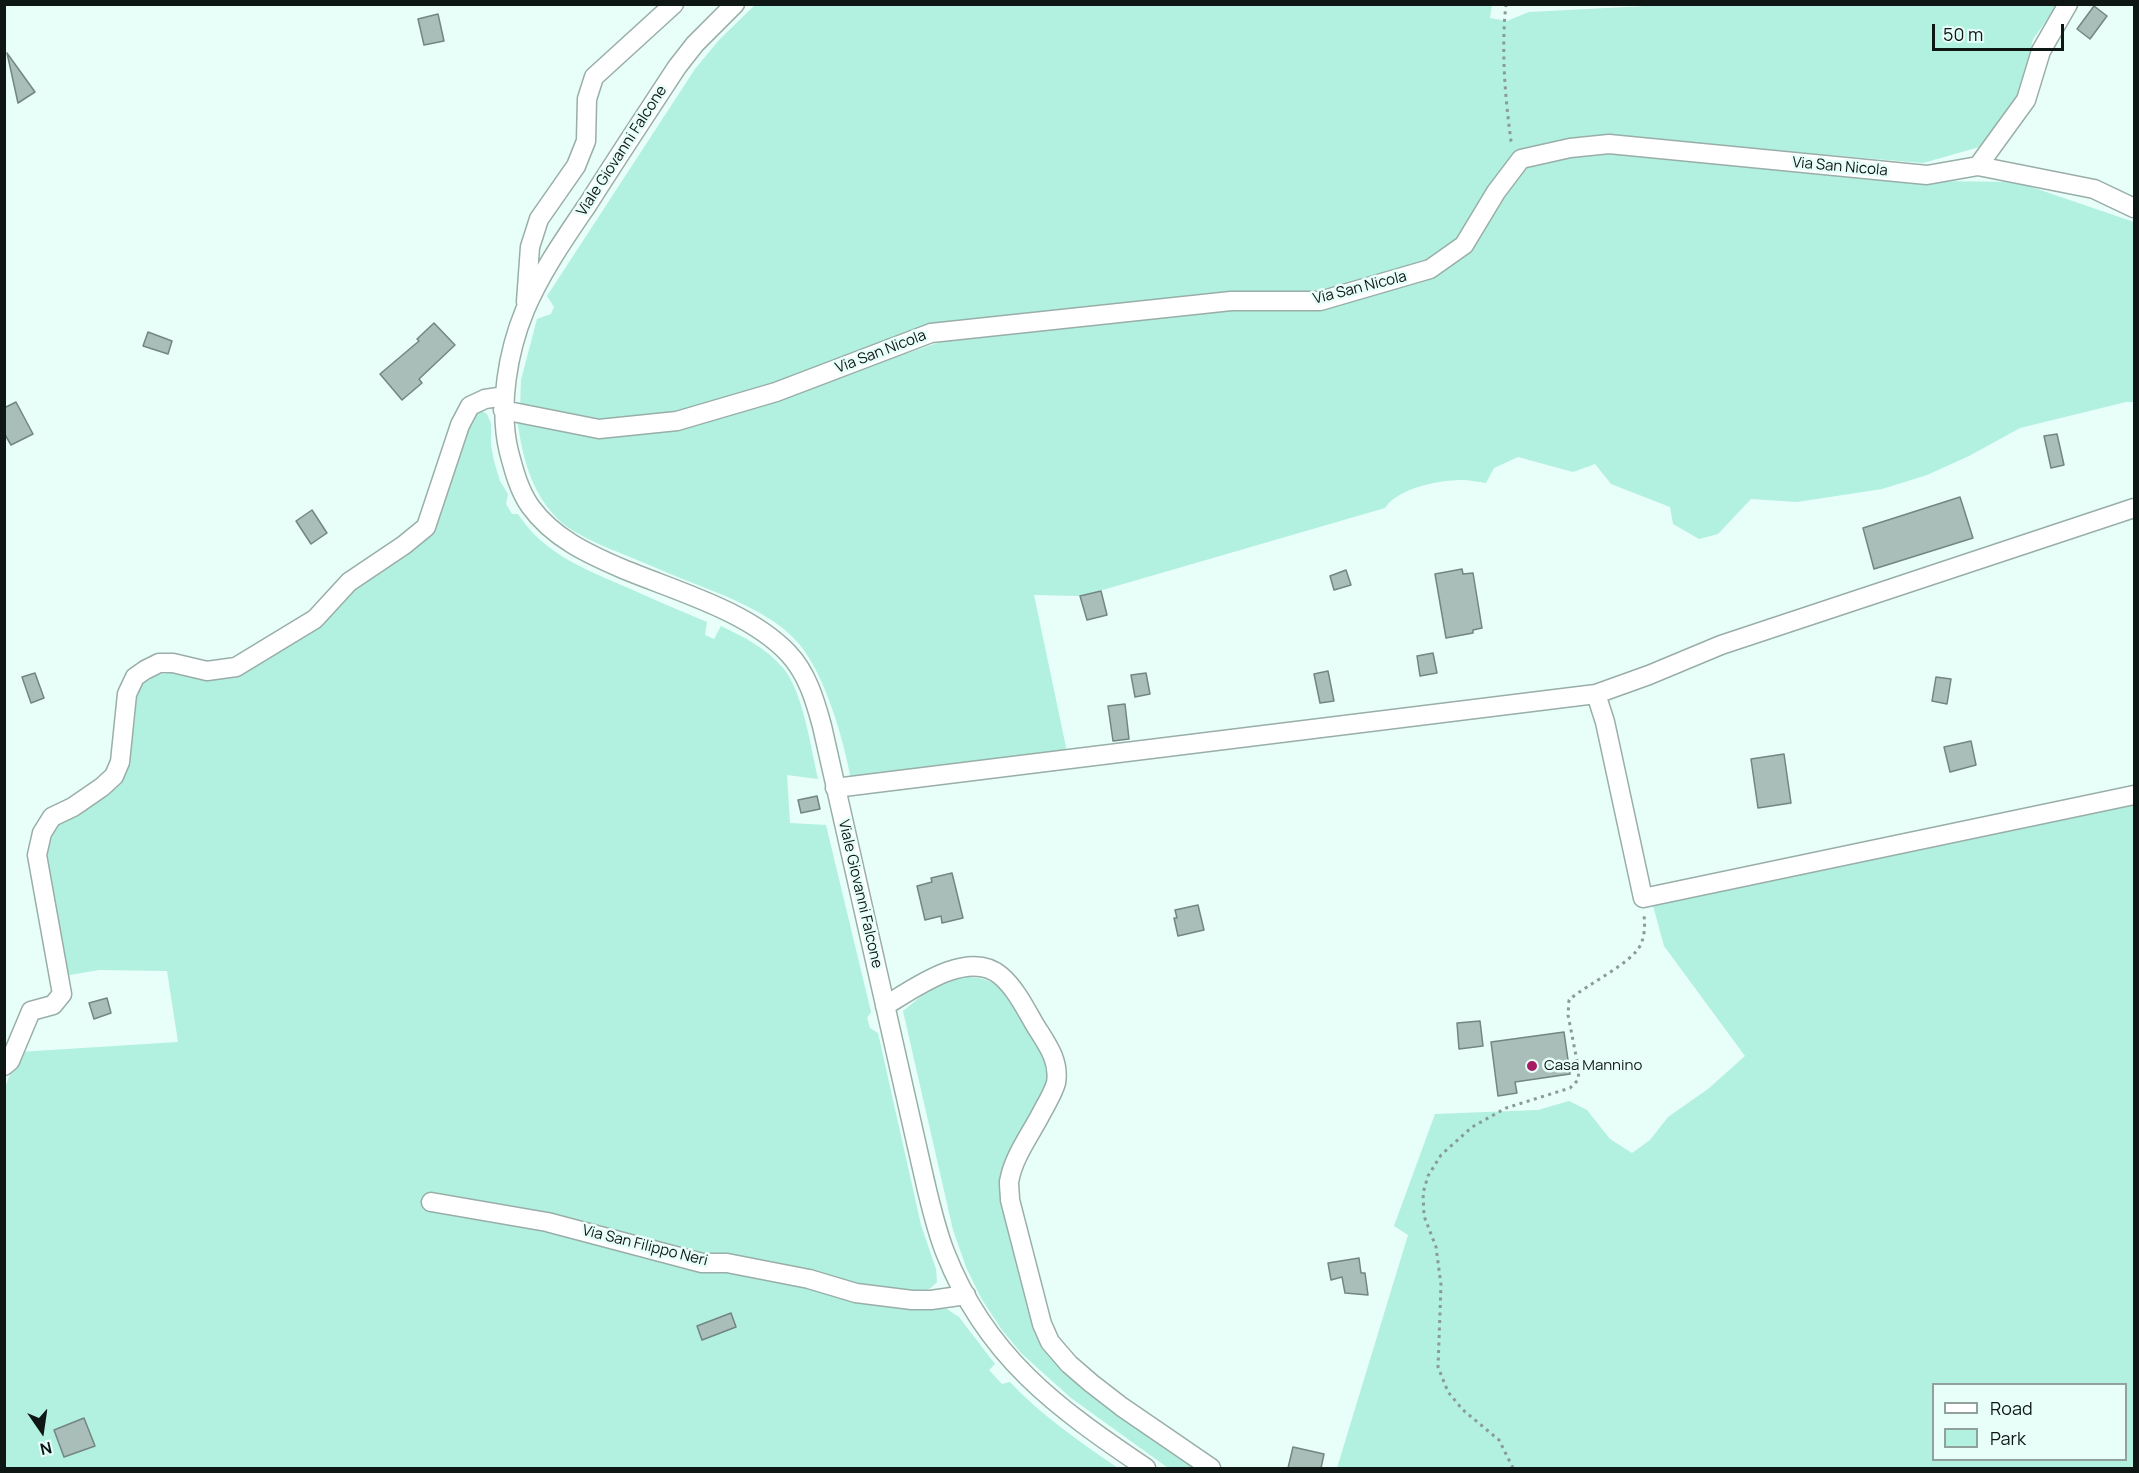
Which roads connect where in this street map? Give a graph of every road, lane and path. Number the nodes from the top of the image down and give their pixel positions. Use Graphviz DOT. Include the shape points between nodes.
graph roads {
  1 [pos="674,4"];
  2 [pos="735,4"];
  3 [pos="1506,4"];
  4 [pos="2068,4"];
  5 [pos="1521,159"];
  6 [pos="1978,166"];
  7 [pos="2134,208"];
  8 [pos="525,309"];
  9 [pos="504,403"];
  10 [pos="2134,508"];
  11 [pos="1596,694"];
  12 [pos="836,788"];
  13 [pos="2134,795"];
  14 [pos="1643,898"];
  15 [pos="885,1006"];
  16 [pos="4,1066"];
  17 [pos="431,1202"];
  18 [pos="966,1295"];
  19 [pos="1146,1468"];
  20 [pos="1211,1468"];
  21 [pos="1513,1468"];
  1 -- 8 [label="street" via="594,77 587,99 586,141 576,166 539,219 530,247"];
  2 -- 8 [label="street, Viale Giovanni Falcone" via="677,67 557,251"];
  3 -- 5 [label="path" via="1505,100 1510,141"];
  4 -- 6 [label="street" via="2041,51 2026,100"];
  5 -- 6 [label="street, Via San Nicola" via="1570,147 1609,144 1927,175"];
  5 -- 9 [label="street, Via San Nicola" via="1464,245 1456,251 1430,269 1320,301 1231,301 931,333 776,392 677,421 599,429"];
  6 -- 7 [label="street, Via San Nicola" via="2094,189"];
  8 -- 9 [label="street, Viale Giovanni Falcone" via="515,340"];
  9 -- 12 [label="street, Viale Giovanni Falcone" via="508,447 520,489 555,533 596,557 732,614 758,628 789,654 815,701"];
  9 -- 16 [label="street" via="485,399 470,406 426,527 350,582 315,619 236,667 207,671 159,663 135,677 126,693 120,762 114,776 73,807 52,817 42,833 37,855 62,994 53,1005 31,1011 10,1061"];
  10 -- 11 [label="street" via="1721,645"];
  11 -- 12 [label="street"];
  11 -- 14 [label="street"];
  12 -- 15 [label="street, Viale Giovanni Falcone"];
  13 -- 14 [label="street"];
  14 -- 21 [label="path" via="1645,928 1640,945 1630,958 1569,999 1578,1080 1570,1088 1506,1108 1472,1126 1441,1155 1423,1193 1424,1216 1436,1247 1441,1285 1438,1367 1448,1392 1499,1440"];
  15 -- 18 [label="street, Viale Giovanni Falcone" via="936,1226"];
  15 -- 20 [label="street" via="926,980 974,966 989,968 1014,991 1054,1056 1057,1070 1053,1093 1015,1163 1009,1183 1042,1324 1050,1342 1091,1383"];
  17 -- 18 [label="street, Via San Filippo Neri" via="548,1221 702,1263 727,1263 856,1293 931,1300"];
  18 -- 19 [label="street, Viale Giovanni Falcone" via="976,1315 1016,1367 1065,1412"];
}
